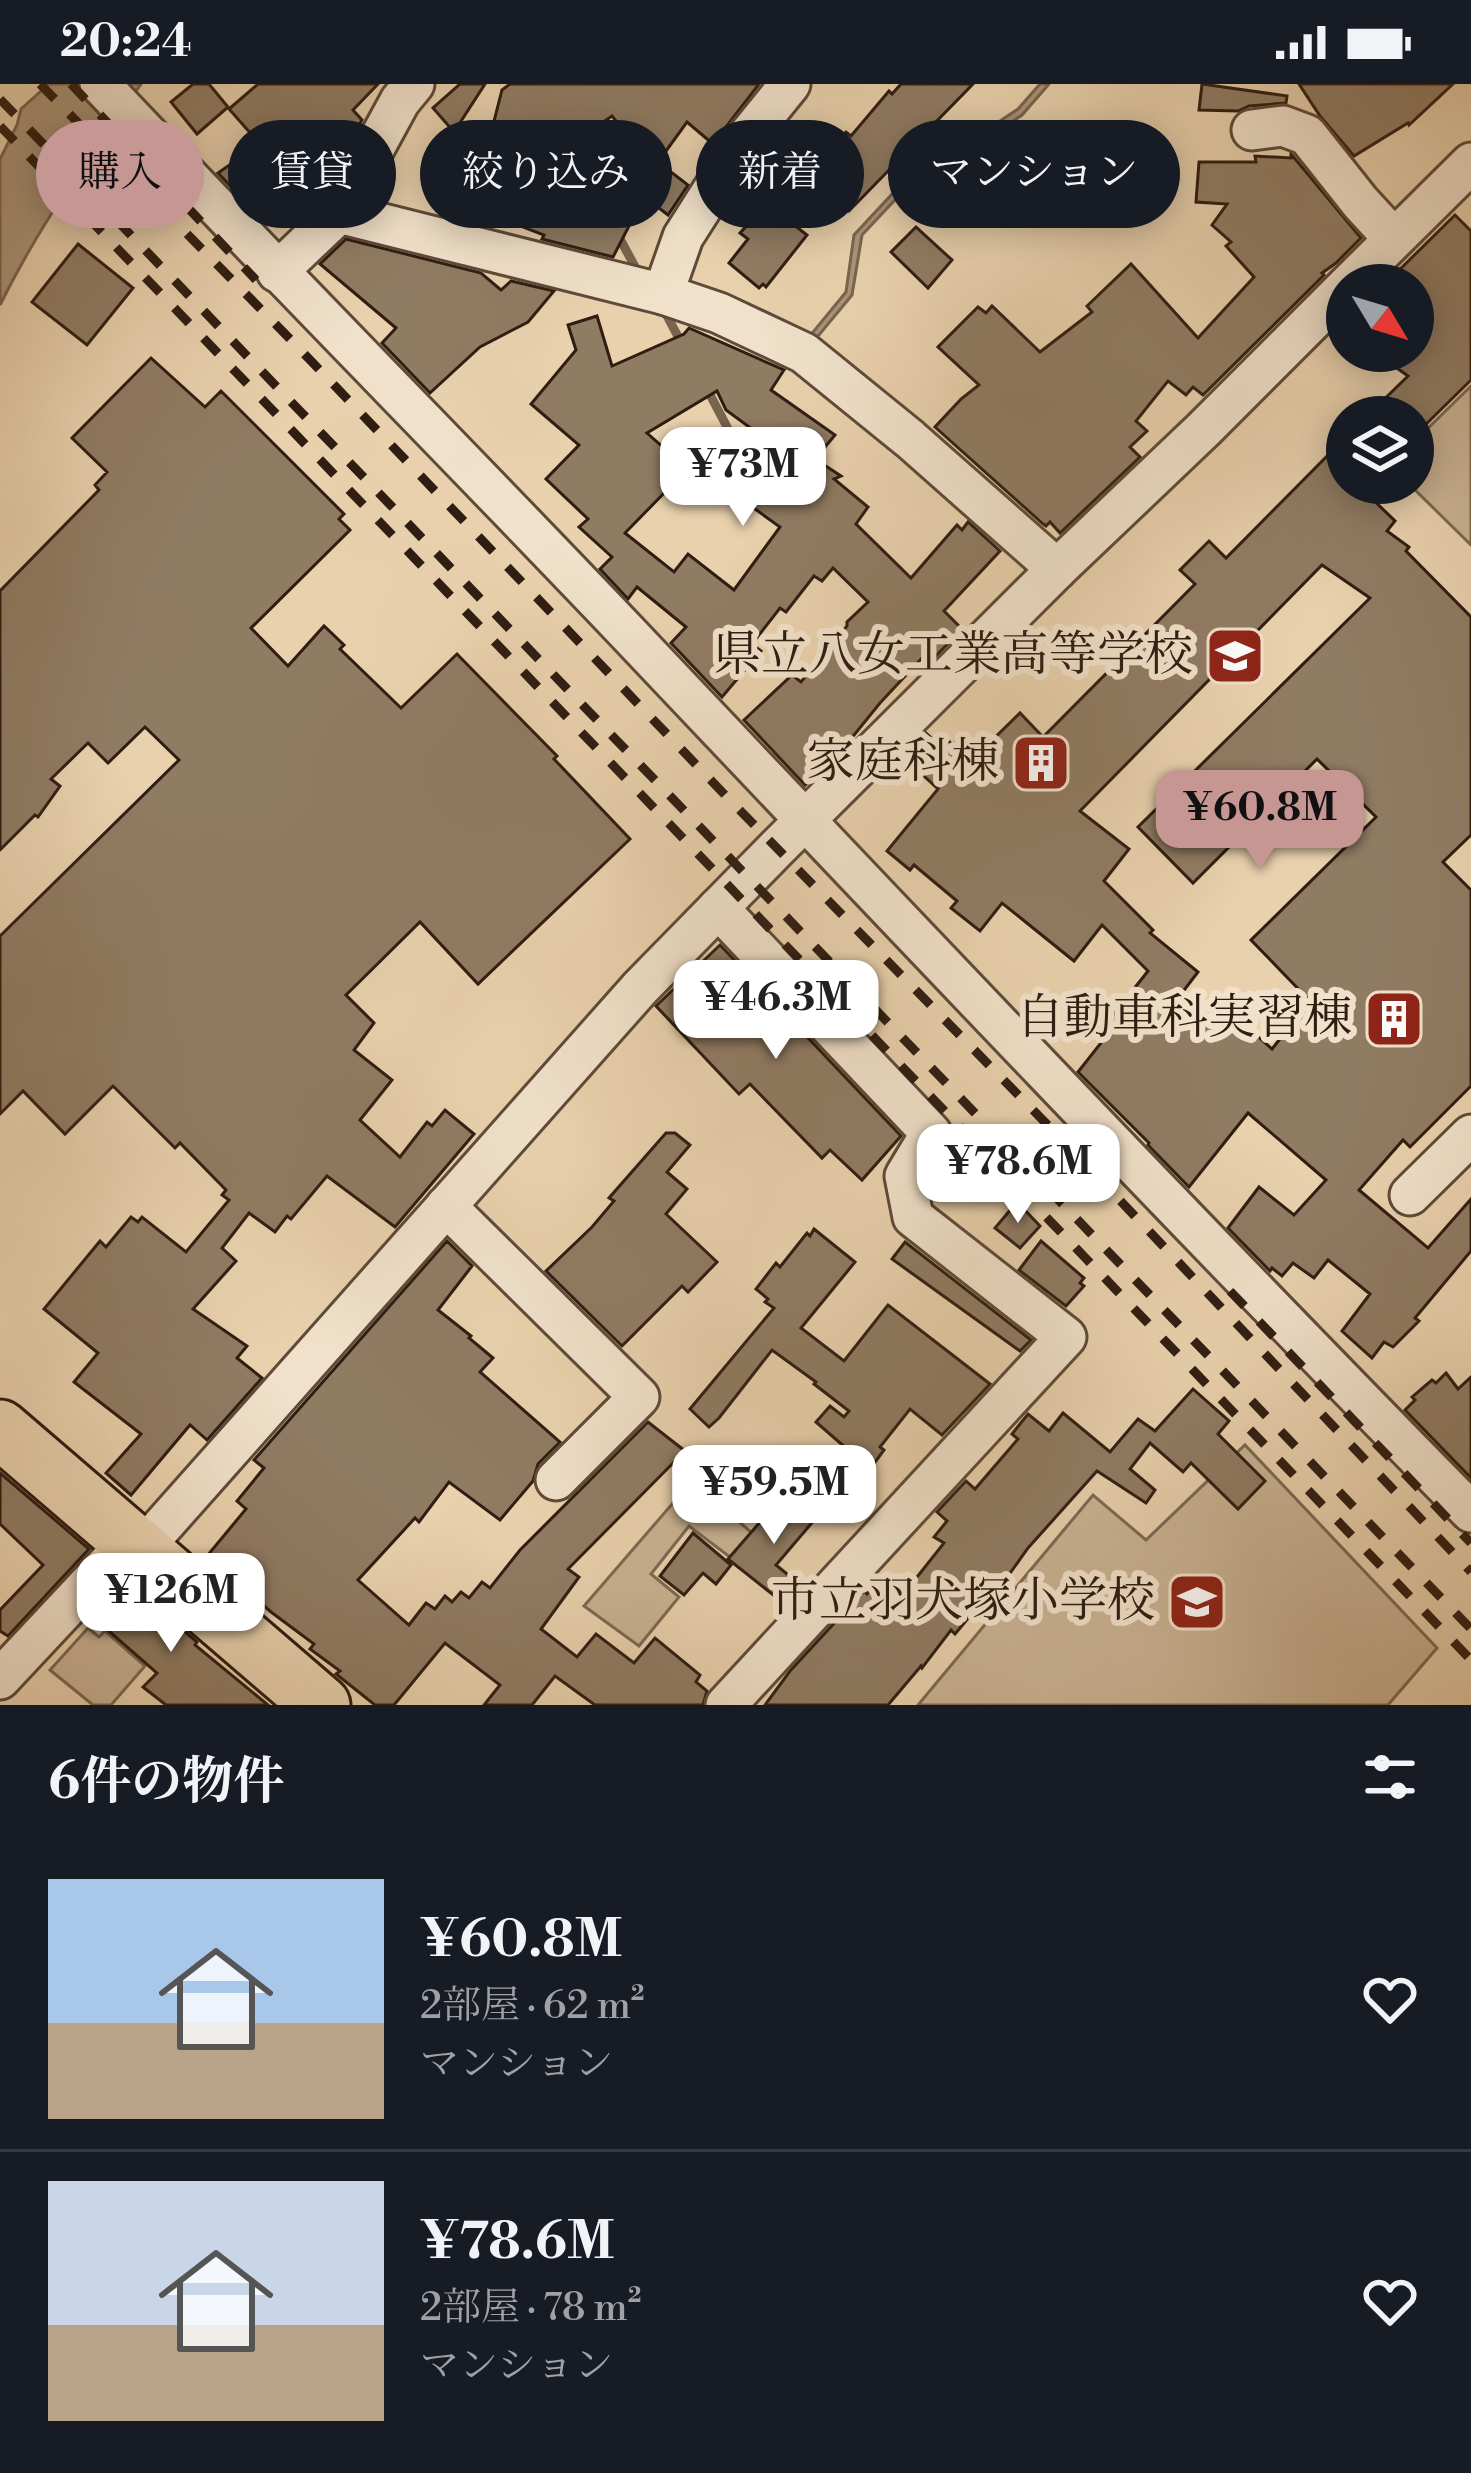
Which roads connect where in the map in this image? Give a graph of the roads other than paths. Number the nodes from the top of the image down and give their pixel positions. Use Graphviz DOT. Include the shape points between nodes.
graph roads {
  1 [pos="100,84"];
  2 [pos="414,84"];
  3 [pos="790,84"];
  4 [pos="389,120"];
  5 [pos="1252,130"];
  6 [pos="1471,163"];
  7 [pos="396,227"];
  8 [pos="322,228"];
  9 [pos="1394,239"];
  10 [pos="1370,264"];
  11 [pos="277,272"];
  12 [pos="663,294"];
  13 [pos="1326,308"];
  14 [pos="1057,569"];
  15 [pos="804,821"];
  16 [pos="718,908"];
  17 [pos="1471,1135"];
  18 [pos="1410,1195"];
  19 [pos="446,1206"];
  20 [pos="0,1429"];
  21 [pos="556,1480"];
  22 [pos="1471,1512"];
  23 [pos="136,1544"];
  24 [pos="0,1679"];
  25 [pos="321,1705"];
  26 [pos="726,1705"];
  1 -- 11 [label="street"];
  2 -- 4 [label="street"];
  3 -- 12 [label="street" via="683,237"];
  5 -- 9 [label="street" via="1283,126 1306,135"];
  6 -- 9 [label="street"];
  7 -- 12 [label="street"];
  8 -- 11 [label="street"];
  9 -- 10 [label="street"];
  11 -- 15 [label="street"];
  12 -- 14 [label="street" via="804,353"];
  13 -- 14 [label="street"];
  14 -- 15 [label="street"];
  15 -- 16 [label="street"];
  15 -- 22 [label="street"];
  16 -- 19 [label="street"];
  16 -- 26 [label="street" via="931,1133 905,1176 913,1217 1066,1337"];
  17 -- 18 [label="street"];
  19 -- 21 [label="street" via="639,1396"];
  19 -- 23 [label="street"];
  20 -- 23 [label="highway"];
  23 -- 24 [label="street"];
  23 -- 25 [label="highway"];
}
